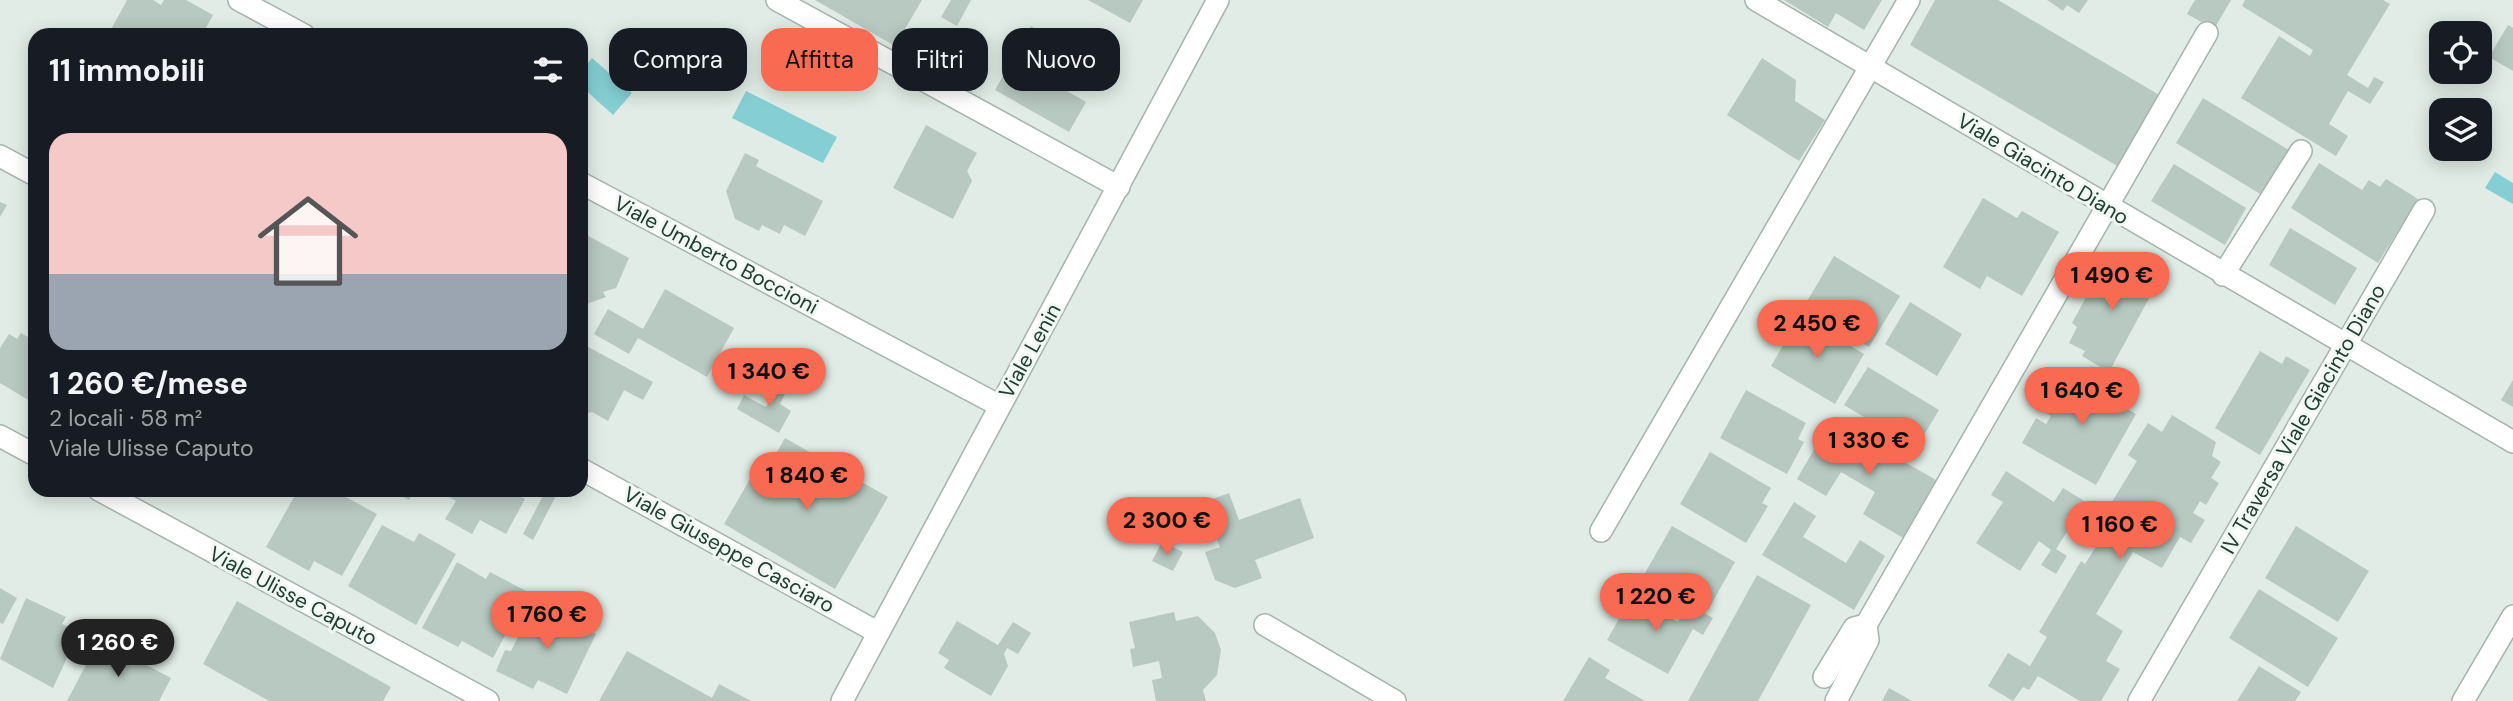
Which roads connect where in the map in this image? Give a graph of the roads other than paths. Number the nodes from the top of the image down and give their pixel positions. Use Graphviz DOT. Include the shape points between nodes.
graph roads {
  1 [pos="239,0"];
  2 [pos="777,0"];
  3 [pos="1218,0"];
  4 [pos="1756,0"];
  5 [pos="1909,0"];
  6 [pos="291,28"];
  7 [pos="2207,33"];
  8 [pos="1870,66"];
  9 [pos="2301,151"];
  10 [pos="0,156"];
  11 [pos="28,171"];
  12 [pos="588,187"];
  13 [pos="1119,187"];
  14 [pos="2105,206"];
  15 [pos="2424,209"];
  16 [pos="2223,275"];
  17 [pos="2347,345"];
  18 [pos="1000,406"];
  19 [pos="0,436"];
  20 [pos="2513,442"];
  21 [pos="28,451"];
  22 [pos="588,473"];
  23 [pos="112,497"];
  24 [pos="1601,531"];
  25 [pos="2513,616"];
  26 [pos="1265,625"];
  27 [pos="1866,625"];
  28 [pos="877,632"];
  29 [pos="1825,677"];
  30 [pos="488,701"];
  31 [pos="842,701"];
  32 [pos="1395,701"];
  33 [pos="1836,701"];
  34 [pos="2139,701"];
  35 [pos="2463,701"];
  1 -- 6 [label="street"];
  2 -- 13 [label="street"];
  3 -- 13 [label="street, Viale Lenin"];
  4 -- 8 [label="street, Viale Giacinto Diano"];
  5 -- 8 [label="street"];
  7 -- 14 [label="street"];
  8 -- 14 [label="street, Viale Giacinto Diano"];
  8 -- 24 [label="street"];
  9 -- 16 [label="street"];
  10 -- 11 [label="street"];
  12 -- 18 [label="street, Viale Umberto Boccioni"];
  13 -- 18 [label="street, Viale Lenin"];
  14 -- 16 [label="street, Viale Giacinto Diano"];
  14 -- 27 [label="street"];
  15 -- 17 [label="street, IV Traversa Viale Giacinto Diano"];
  16 -- 17 [label="street, Viale Giacinto Diano"];
  17 -- 20 [label="street, Viale Giacinto Diano"];
  17 -- 34 [label="street, IV Traversa Viale Giacinto Diano"];
  18 -- 28 [label="street, Viale Lenin"];
  19 -- 21 [label="street"];
  22 -- 28 [label="street, Viale Giuseppe Casciaro"];
  23 -- 30 [label="street, Viale Ulisse Caputo"];
  25 -- 35 [label="street"];
  26 -- 32 [label="street"];
  27 -- 29 [label="street" via="1854,628"];
  27 -- 33 [label="street" via="1868,640"];
  28 -- 31 [label="street, Viale Lenin"];
}
